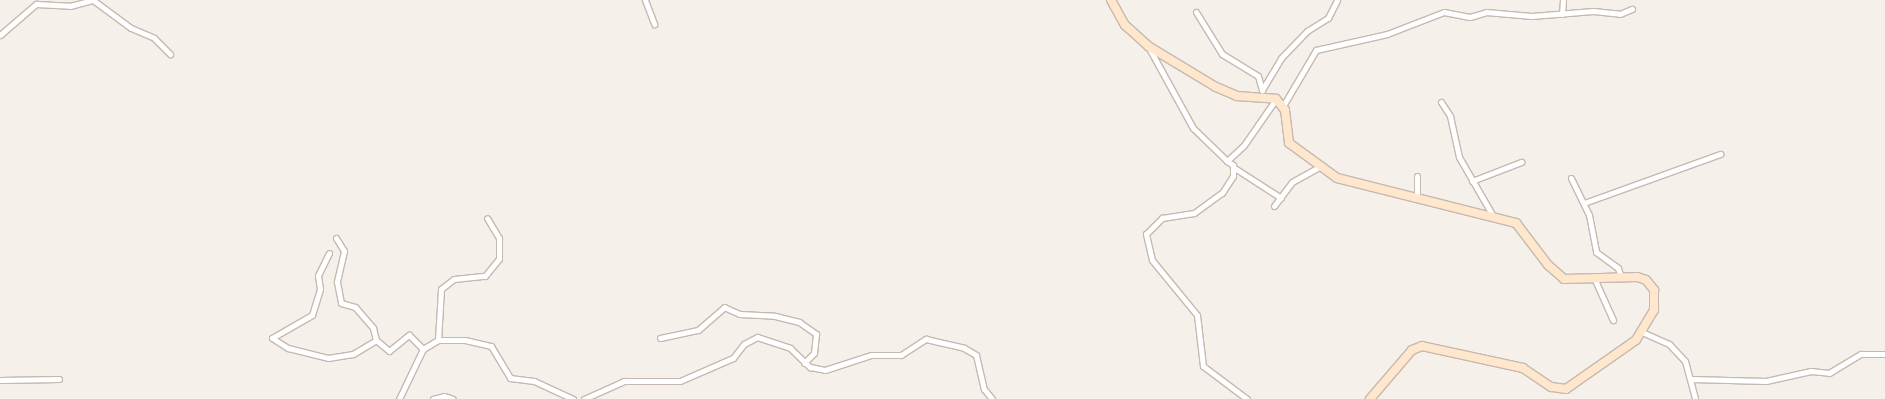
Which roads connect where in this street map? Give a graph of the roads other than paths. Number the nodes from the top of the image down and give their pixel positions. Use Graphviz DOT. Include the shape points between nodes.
graph roads {
  1 [pos="93,0"];
  2 [pos="645,0"];
  3 [pos="1111,0"];
  4 [pos="1337,0"];
  5 [pos="1563,0"];
  6 [pos="1632,9"];
  7 [pos="1196,12"];
  8 [pos="1562,14"];
  9 [pos="654,24"];
  10 [pos="0,35"];
  11 [pos="1148,46"];
  12 [pos="170,54"];
  13 [pos="1263,93"];
  14 [pos="1276,98"];
  15 [pos="1441,102"];
  16 [pos="1283,106"];
  17 [pos="1720,154"];
  18 [pos="1227,162"];
  19 [pos="1521,162"];
  20 [pos="1321,166"];
  21 [pos="1233,167"];
  22 [pos="1417,176"];
  23 [pos="1571,178"];
  24 [pos="1472,181"];
  25 [pos="1281,198"];
  26 [pos="1417,198"];
  27 [pos="1584,203"];
  28 [pos="1274,206"];
  29 [pos="1493,216"];
  30 [pos="487,218"];
  31 [pos="336,238"];
  32 [pos="329,253"];
  33 [pos="1621,277"];
  34 [pos="1594,280"];
  35 [pos="1613,320"];
  36 [pos="1642,332"];
  37 [pos="660,338"];
  38 [pos="376,340"];
  39 [pos="438,340"];
  40 [pos="423,348"];
  41 [pos="1885,354"];
  42 [pos="804,363"];
  43 [pos="59,379"];
  44 [pos="1691,379"];
  45 [pos="0,380"];
  46 [pos="400,399"];
  47 [pos="433,399"];
  48 [pos="453,399"];
  49 [pos="573,399"];
  50 [pos="584,399"];
  51 [pos="992,399"];
  52 [pos="1247,399"];
  53 [pos="1370,399"];
  54 [pos="1695,399"];
  1 -- 10 [label="street" via="70,6 36,4"];
  1 -- 12 [label="street" via="131,28 154,38"];
  2 -- 9 [label="street"];
  3 -- 11 [label="main road" via="1125,26"];
  4 -- 13 [label="street" via="1328,18 1307,31 1281,58"];
  5 -- 8 [label="street"];
  6 -- 8 [label="street" via="1620,14 1594,11"];
  7 -- 13 [label="street" via="1222,54 1258,76"];
  8 -- 16 [label="street" via="1532,16 1486,12 1470,17 1444,12 1387,34 1320,48 1311,54 1299,84"];
  11 -- 13 [label="main road" via="1231,94"];
  11 -- 18 [label="street" via="1193,128"];
  13 -- 14 [label="main road"];
  14 -- 16 [label="main road"];
  14 -- 18 [label="street" via="1244,145"];
  15 -- 24 [label="street" via="1450,116 1459,157"];
  16 -- 20 [label="main road" via="1289,143"];
  17 -- 27 [label="street"];
  18 -- 21 [label="street"];
  19 -- 24 [label="street"];
  20 -- 25 [label="street" via="1292,182"];
  20 -- 26 [label="main road" via="1350,184"];
  21 -- 25 [label="street"];
  21 -- 52 [label="street" via="1228,186 1205,207 1152,224 1147,231 1146,247 1164,277 1197,315 1203,366"];
  22 -- 26 [label="street"];
  23 -- 27 [label="street"];
  24 -- 29 [label="street"];
  25 -- 28 [label="street"];
  26 -- 29 [label="main road"];
  27 -- 33 [label="street" via="1596,252 1618,268"];
  29 -- 34 [label="main road" via="1520,227 1548,265 1564,278"];
  30 -- 39 [label="street" via="499,238 499,259 485,276 454,278 441,289"];
  31 -- 38 [label="street" via="344,251 337,282 341,303 355,307 373,328"];
  32 -- 38 [label="street" via="318,276 320,289 312,315 272,338 288,348 328,358 353,354"];
  33 -- 34 [label="main road"];
  33 -- 36 [label="main road" via="1642,278 1654,290 1654,310"];
  34 -- 35 [label="street"];
  36 -- 44 [label="street" via="1669,344 1685,362"];
  36 -- 53 [label="main road" via="1630,346 1561,390 1524,368 1416,347"];
  37 -- 42 [label="street" via="698,330 724,307 740,314 775,316 799,322 816,334 814,353"];
  38 -- 40 [label="street" via="391,351 410,336"];
  39 -- 40 [label="street"];
  39 -- 49 [label="street" via="486,342 510,378 534,381"];
  40 -- 46 [label="street"];
  41 -- 44 [label="street" via="1861,354 1829,373 1811,371 1760,381"];
  42 -- 50 [label="street" via="790,348 753,338 733,358 689,378 660,384 624,381"];
  42 -- 51 [label="street" via="812,369 831,369 871,355 900,354 926,339 974,351 984,389"];
  43 -- 45 [label="street"];
  44 -- 54 [label="street"];
  47 -- 48 [label="street" via="444,396"];
}
